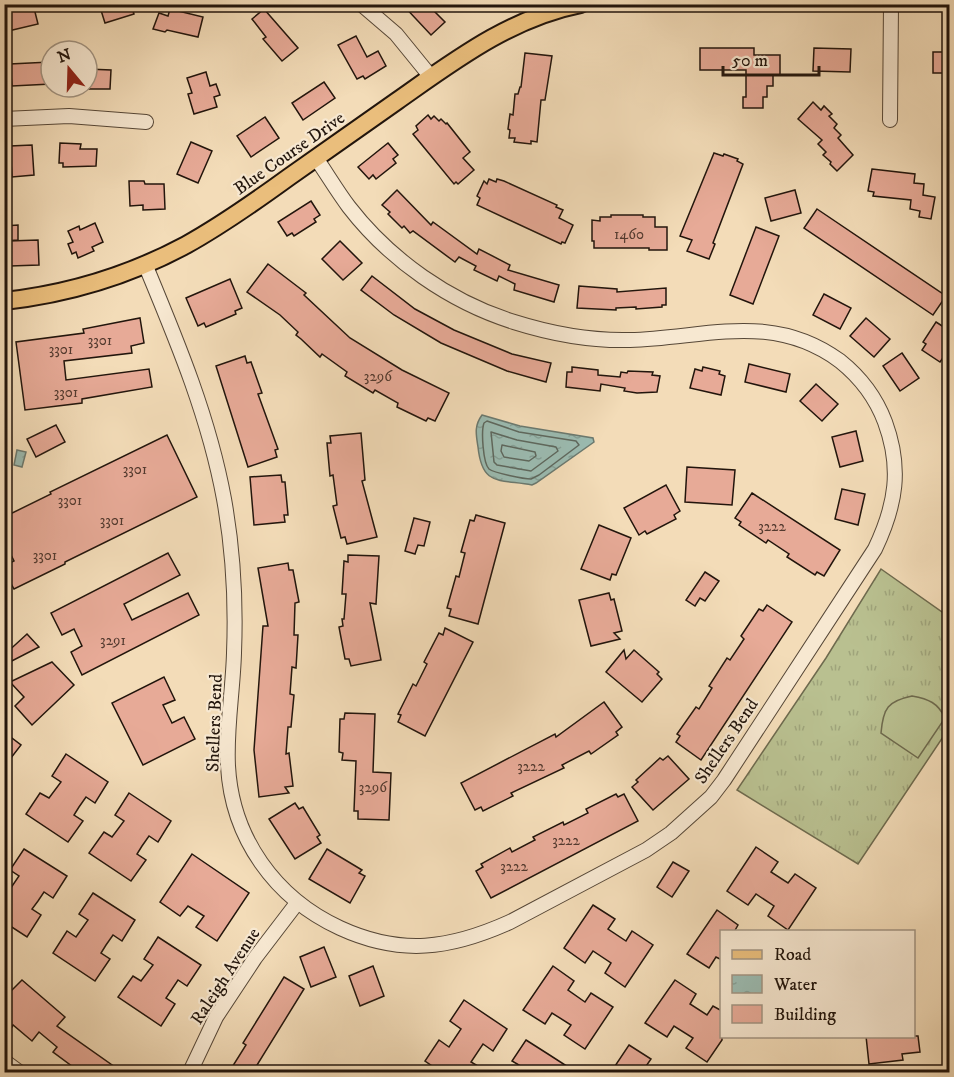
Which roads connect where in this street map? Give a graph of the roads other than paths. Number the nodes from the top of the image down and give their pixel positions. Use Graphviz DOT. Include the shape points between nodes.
graph roads {
  1 [pos="361,4"];
  2 [pos="581,4"];
  3 [pos="891,4"];
  4 [pos="431,77"];
  5 [pos="4,119"];
  6 [pos="890,120"];
  7 [pos="146,122"];
  8 [pos="316,158"];
  9 [pos="145,264"];
  10 [pos="9,299"];
  11 [pos="297,903"];
  12 [pos="4,1061"];
  13 [pos="19,1072"];
  14 [pos="190,1072"];
  1 -- 4 [label="street" via="406,44"];
  2 -- 4 [label="main road, Blue Course Drive" via="503,31"];
  3 -- 6 [label="street"];
  4 -- 8 [label="main road, Blue Course Drive"];
  5 -- 7 [label="street" via="69,116"];
  8 -- 9 [label="main road, Blue Course Drive" via="206,233"];
  8 -- 11 [label="street, Shellers Bend" via="373,234 434,284 472,306 554,333 594,339 631,340 755,330 774,332 828,352 861,381 882,415 891,438 896,481 890,514 875,549 724,780 671,833 510,922 449,942 406,947 375,941 335,926"];
  9 -- 10 [label="main road, Blue Course Drive" via="81,287"];
  9 -- 11 [label="street, Shellers Bend" via="199,402 224,500 235,629 228,764 232,796 255,854"];
  11 -- 14 [label="street, Raleigh Avenue" via="216,1017"];
  12 -- 13 [label="street"];
}
